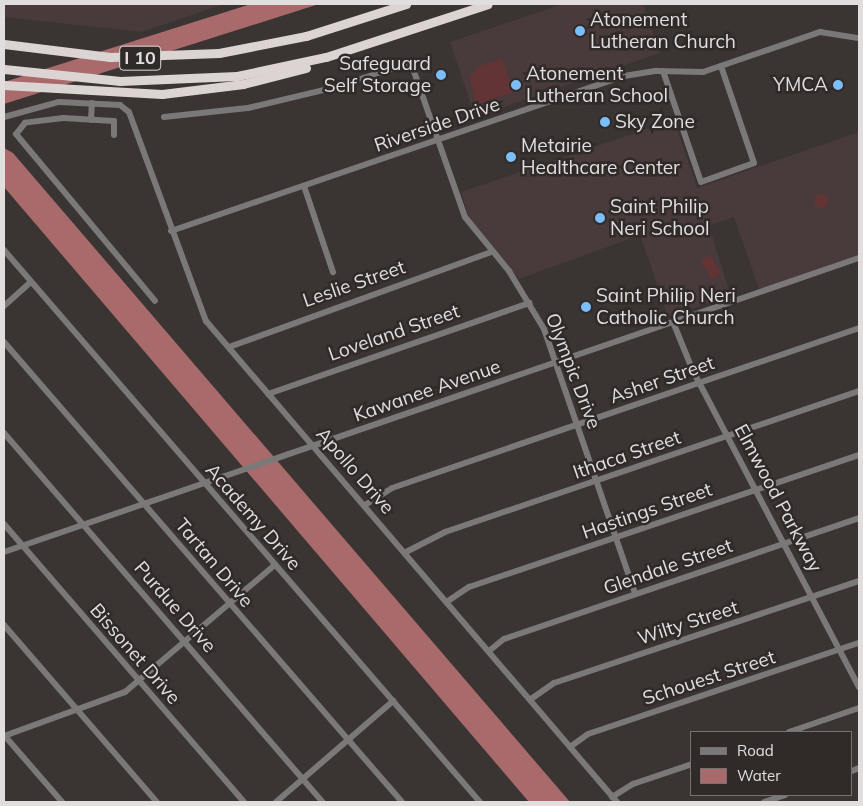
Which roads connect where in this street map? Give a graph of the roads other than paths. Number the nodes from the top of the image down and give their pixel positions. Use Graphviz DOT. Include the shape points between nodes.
graph roads {
  1 [pos="406,4"];
  2 [pos="488,4"];
  3 [pos="859,38"];
  4 [pos="4,44"];
  5 [pos="360,47"];
  6 [pos="721,66"];
  7 [pos="4,69"];
  8 [pos="663,71"];
  9 [pos="4,85"];
  10 [pos="92,103"];
  11 [pos="5,117"];
  12 [pos="164,118"];
  13 [pos="91,120"];
  14 [pos="114,135"];
  15 [pos="438,140"];
  16 [pos="304,186"];
  17 [pos="171,231"];
  18 [pos="4,250"];
  19 [pos="492,252"];
  20 [pos="859,258"];
  21 [pos="333,272"];
  22 [pos="31,282"];
  23 [pos="156,301"];
  24 [pos="530,303"];
  25 [pos="4,306"];
  26 [pos="673,322"];
  27 [pos="859,328"];
  28 [pos="4,342"];
  29 [pos="229,347"];
  30 [pos="556,362"];
  31 [pos="700,383"];
  32 [pos="859,391"];
  33 [pos="268,394"];
  34 [pos="577,425"];
  35 [pos="4,433"];
  36 [pos="727,436"];
  37 [pos="314,446"];
  38 [pos="859,455"];
  39 [pos="597,481"];
  40 [pos="203,483"];
  41 [pos="756,490"];
  42 [pos="144,503"];
  43 [pos="365,505"];
  44 [pos="859,518"];
  45 [pos="4,524"];
  46 [pos="83,525"];
  47 [pos="616,537"];
  48 [pos="784,543"];
  49 [pos="22,546"];
  50 [pos="4,552"];
  51 [pos="406,552"];
  52 [pos="275,565"];
  53 [pos="859,581"];
  54 [pos="635,594"];
  55 [pos="813,597"];
  56 [pos="448,602"];
  57 [pos="229,604"];
  58 [pos="4,625"];
  59 [pos="186,641"];
  60 [pos="859,643"];
  61 [pos="489,650"];
  62 [pos="840,650"];
  63 [pos="139,681"];
  64 [pos="859,687"];
  65 [pos="530,699"];
  66 [pos="392,701"];
  67 [pos="859,708"];
  68 [pos="77,711"];
  69 [pos="792,731"];
  70 [pos="4,736"];
  71 [pos="348,740"];
  72 [pos="570,747"];
  73 [pos="690,765"];
  74 [pos="303,779"];
  75 [pos="782,796"];
  76 [pos="614,799"];
  77 [pos="62,802"];
  78 [pos="157,802"];
  79 [pos="244,802"];
  80 [pos="276,802"];
  81 [pos="322,802"];
  82 [pos="402,802"];
  83 [pos="480,802"];
  84 [pos="764,802"];
  1 -- 4 [label="highway, I 10" via="276,44 144,58 70,54"];
  2 -- 5 [label="highway, I 10"];
  3 -- 6 [label="street, Riverside Drive" via="820,32"];
  5 -- 7 [label="highway, I 10" via="262,72 159,82 85,80"];
  5 -- 9 [label="highway" via="303,69 243,84 117,93"];
  6 -- 8 [label="street, Riverside Drive" via="703,72"];
  6 -- 8 [label="street" via="754,163 701,182"];
  8 -- 15 [label="street, Riverside Drive" via="624,76"];
  10 -- 11 [label="street" via="60,102"];
  10 -- 13 [label="street"];
  10 -- 17 [label="street, Apollo Drive" via="120,105 134,123"];
  12 -- 15 [label="street, Olympic Drive" via="248,108 332,88 411,63"];
  13 -- 14 [label="street" via="114,121"];
  13 -- 23 [label="street" via="50,118 25,123 16,134"];
  15 -- 16 [label="street, Riverside Drive"];
  15 -- 19 [label="street, Olympic Drive" via="465,216"];
  16 -- 17 [label="street, Riverside Drive"];
  16 -- 21 [label="street"];
  17 -- 29 [label="street, Apollo Drive" via="202,315"];
  18 -- 22 [label="street, Academy Drive"];
  19 -- 24 [label="street, Olympic Drive"];
  19 -- 29 [label="street, Leslie Street"];
  20 -- 26 [label="street, Kawanee Avenue"];
  22 -- 25 [label="street"];
  22 -- 40 [label="street, Academy Drive"];
  24 -- 30 [label="street, Olympic Drive"];
  24 -- 33 [label="street, Loveland Street"];
  26 -- 30 [label="street, Kawanee Avenue"];
  26 -- 31 [label="street, Elmwood Parkway"];
  27 -- 31 [label="street, Asher Street"];
  28 -- 42 [label="street, Tartan Drive"];
  29 -- 33 [label="street, Apollo Drive"];
  30 -- 34 [label="street, Olympic Drive"];
  30 -- 37 [label="street, Kawanee Avenue"];
  31 -- 34 [label="street, Asher Street"];
  31 -- 36 [label="street, Elmwood Parkway"];
  32 -- 36 [label="street, Ithaca Street"];
  33 -- 37 [label="street, Apollo Drive"];
  34 -- 39 [label="street, Olympic Drive"];
  34 -- 43 [label="street, Asher Street" via="392,488"];
  35 -- 46 [label="street, Purdue Drive"];
  36 -- 39 [label="street, Ithaca Street"];
  36 -- 41 [label="street, Elmwood Parkway"];
  37 -- 40 [label="street, Kawanee Avenue"];
  37 -- 43 [label="street, Apollo Drive"];
  38 -- 41 [label="street, Hastings Street"];
  39 -- 47 [label="street, Olympic Drive"];
  39 -- 51 [label="street, Ithaca Street" via="445,532"];
  40 -- 42 [label="street, Kawanee Avenue"];
  40 -- 52 [label="street, Academy Drive"];
  41 -- 47 [label="street, Hastings Street"];
  41 -- 48 [label="street, Elmwood Parkway"];
  42 -- 46 [label="street, Kawanee Avenue"];
  42 -- 57 [label="street, Tartan Drive"];
  43 -- 51 [label="street, Apollo Drive"];
  44 -- 48 [label="street, Glendale Street"];
  45 -- 49 [label="street, Bissonet Drive"];
  46 -- 49 [label="street, Kawanee Avenue"];
  46 -- 59 [label="street, Purdue Drive"];
  47 -- 54 [label="street, Olympic Drive"];
  47 -- 56 [label="street, Hastings Street" via="468,587"];
  48 -- 54 [label="street, Glendale Street"];
  48 -- 55 [label="street, Elmwood Parkway"];
  49 -- 50 [label="street, Kawanee Avenue"];
  49 -- 63 [label="street, Bissonet Drive"];
  51 -- 56 [label="street, Apollo Drive"];
  52 -- 57 [label="street"];
  52 -- 66 [label="street, Academy Drive"];
  53 -- 55 [label="street, Wilty Street"];
  54 -- 61 [label="street, Glendale Street" via="504,639"];
  55 -- 62 [label="street, Elmwood Parkway"];
  55 -- 65 [label="street, Wilty Street" via="554,683"];
  56 -- 61 [label="street, Apollo Drive"];
  57 -- 59 [label="street"];
  57 -- 71 [label="street, Tartan Drive"];
  58 -- 68 [label="street"];
  59 -- 63 [label="street"];
  59 -- 74 [label="street, Purdue Drive"];
  60 -- 62 [label="street, Schouest Street"];
  61 -- 65 [label="street, Apollo Drive"];
  62 -- 64 [label="street, Elmwood Parkway"];
  62 -- 72 [label="street, Schouest Street" via="588,734"];
  63 -- 68 [label="street" via="112,698"];
  63 -- 79 [label="street, Bissonet Drive"];
  65 -- 72 [label="street, Apollo Drive"];
  66 -- 71 [label="street"];
  66 -- 83 [label="street, Academy Drive"];
  67 -- 69 [label="street"];
  68 -- 70 [label="street"];
  68 -- 78 [label="street"];
  70 -- 77 [label="street"];
  71 -- 74 [label="street"];
  71 -- 82 [label="street, Tartan Drive"];
  72 -- 76 [label="street, Apollo Drive"];
  73 -- 76 [label="street" via="633,784"];
  74 -- 80 [label="street"];
  74 -- 81 [label="street, Purdue Drive"];
  75 -- 84 [label="street"];
}
